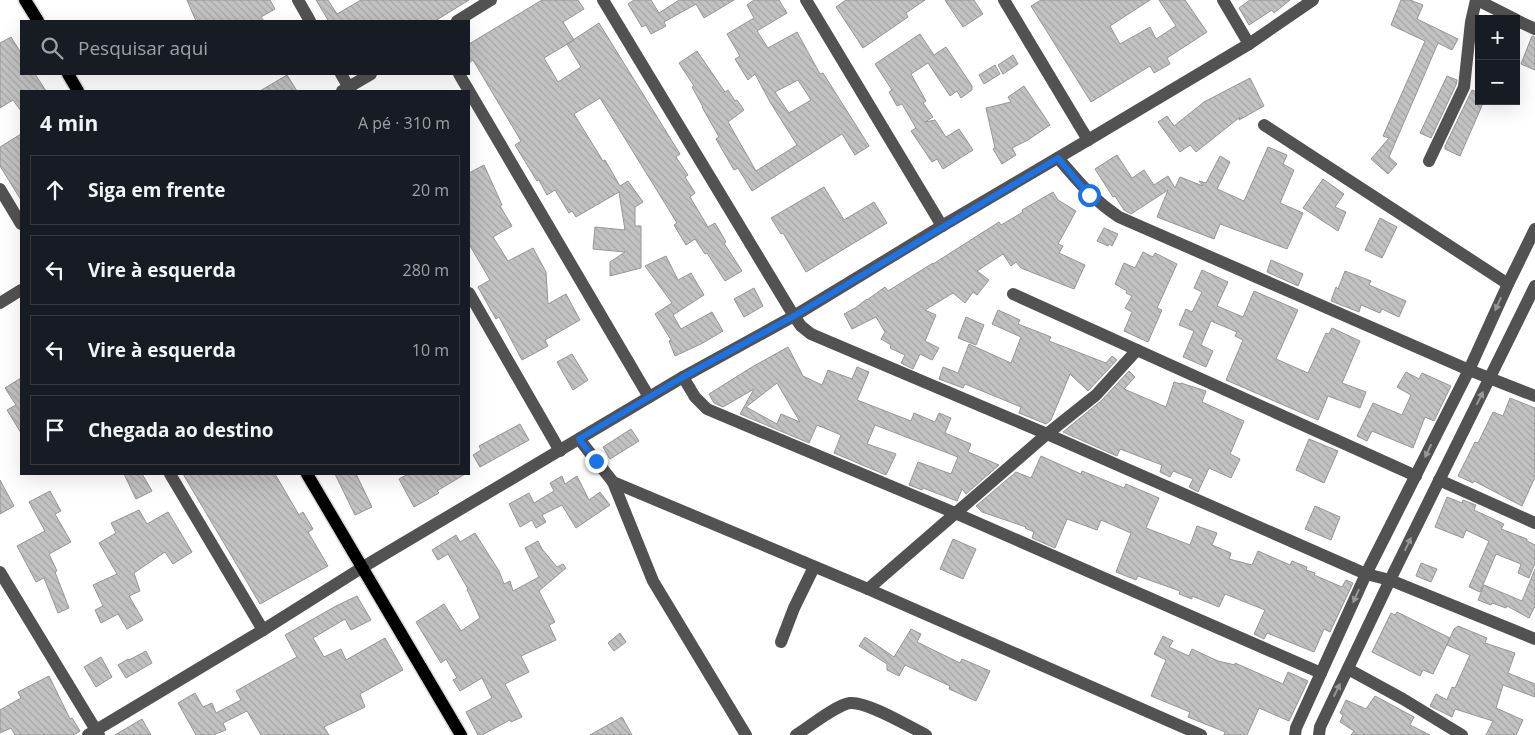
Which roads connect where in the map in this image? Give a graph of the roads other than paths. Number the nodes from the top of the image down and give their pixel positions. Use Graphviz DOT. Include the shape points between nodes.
graph roads {
  1 [pos="25,0"];
  2 [pos="298,0"];
  3 [pos="492,0"];
  4 [pos="603,0"];
  5 [pos="806,0"];
  6 [pos="1004,0"];
  7 [pos="1223,0"];
  8 [pos="1313,0"];
  9 [pos="1476,0"];
  10 [pos="1508,15"];
  11 [pos="37,20"];
  12 [pos="309,20"];
  13 [pos="459,20"];
  14 [pos="1520,21"];
  15 [pos="1535,29"];
  16 [pos="1249,44"];
  17 [pos="69,75"];
  18 [pos="341,75"];
  19 [pos="370,75"];
  20 [pos="460,75"];
  21 [pos="77,90"];
  22 [pos="347,90"];
  23 [pos="468,90"];
  24 [pos="470,93"];
  25 [pos="1264,125"];
  26 [pos="1088,140"];
  27 [pos="1058,158"];
  28 [pos="1429,161"];
  29 [pos="0,189"];
  30 [pos="20,222"];
  31 [pos="942,226"];
  32 [pos="1535,229"];
  33 [pos="1508,284"];
  34 [pos="1535,286"];
  35 [pos="20,291"];
  36 [pos="1013,294"];
  37 [pos="470,295"];
  38 [pos="0,303"];
  39 [pos="794,316"];
  40 [pos="1137,350"];
  41 [pos="1469,370"];
  42 [pos="683,377"];
  43 [pos="1490,377"];
  44 [pos="1535,396"];
  45 [pos="649,397"];
  46 [pos="1047,434"];
  47 [pos="579,439"];
  48 [pos="560,450"];
  49 [pos="171,475"];
  50 [pos="308,475"];
  51 [pos="1416,476"];
  52 [pos="1439,480"];
  53 [pos="613,482"];
  54 [pos="955,513"];
  55 [pos="1535,522"];
  56 [pos="814,567"];
  57 [pos="363,568"];
  58 [pos="0,572"];
  59 [pos="1366,574"];
  60 [pos="1390,580"];
  61 [pos="868,590"];
  62 [pos="263,630"];
  63 [pos="1535,640"];
  64 [pos="781,642"];
  65 [pos="1348,669"];
  66 [pos="1321,673"];
  67 [pos="94,733"];
  68 [pos="461,735"];
  69 [pos="746,735"];
  70 [pos="796,735"];
  71 [pos="926,735"];
  72 [pos="1200,735"];
  73 [pos="1295,735"];
  74 [pos="1319,735"];
  75 [pos="1462,735"];
  1 -- 11 [label="main road"];
  2 -- 12 [label="street"];
  3 -- 13 [label="street"];
  4 -- 39 [label="street"];
  5 -- 31 [label="street"];
  6 -- 26 [label="street"];
  7 -- 16 [label="street"];
  8 -- 16 [label="street"];
  9 -- 10 [label="street"];
  9 -- 28 [label="street" via="1464,87"];
  14 -- 15 [label="street"];
  16 -- 26 [label="street"];
  17 -- 21 [label="main road"];
  18 -- 22 [label="street"];
  19 -- 22 [label="street"];
  20 -- 23 [label="street"];
  24 -- 45 [label="street"];
  25 -- 33 [label="street"];
  26 -- 27 [label="street"];
  27 -- 31 [label="street"];
  27 -- 41 [label="street" via="1089,195 1119,217"];
  29 -- 30 [label="street"];
  31 -- 39 [label="street"];
  32 -- 33 [label="street"];
  33 -- 41 [label="street, one-way"];
  34 -- 43 [label="street"];
  35 -- 38 [label="street"];
  36 -- 40 [label="street"];
  37 -- 48 [label="street"];
  39 -- 42 [label="street"];
  39 -- 46 [label="street" via="806,330 828,342"];
  40 -- 46 [label="street" via="1096,394"];
  40 -- 51 [label="street"];
  41 -- 43 [label="street"];
  41 -- 51 [label="street, one-way"];
  42 -- 45 [label="street"];
  42 -- 54 [label="street" via="695,397 708,409"];
  43 -- 44 [label="street"];
  52 -- 43 [label="street, one-way"];
  45 -- 47 [label="street"];
  46 -- 54 [label="street"];
  46 -- 59 [label="street"];
  47 -- 48 [label="street"];
  47 -- 53 [label="street"];
  48 -- 57 [label="street"];
  49 -- 62 [label="street"];
  50 -- 57 [label="main road"];
  51 -- 59 [label="street"];
  52 -- 55 [label="street"];
  60 -- 52 [label="street, one-way"];
  53 -- 56 [label="street"];
  53 -- 69 [label="street" via="653,581"];
  54 -- 61 [label="street"];
  54 -- 66 [label="street"];
  56 -- 61 [label="street"];
  56 -- 64 [label="street"];
  57 -- 62 [label="street"];
  57 -- 68 [label="main road"];
  58 -- 67 [label="street"];
  59 -- 60 [label="street"];
  59 -- 66 [label="street, one-way"];
  60 -- 63 [label="street"];
  60 -- 65 [label="street"];
  61 -- 72 [label="street"];
  62 -- 67 [label="street"];
  74 -- 65 [label="street, one-way"];
  65 -- 75 [label="street"];
  66 -- 73 [label="street"];
  70 -- 71 [label="street" via="850,703 864,705"];
}
